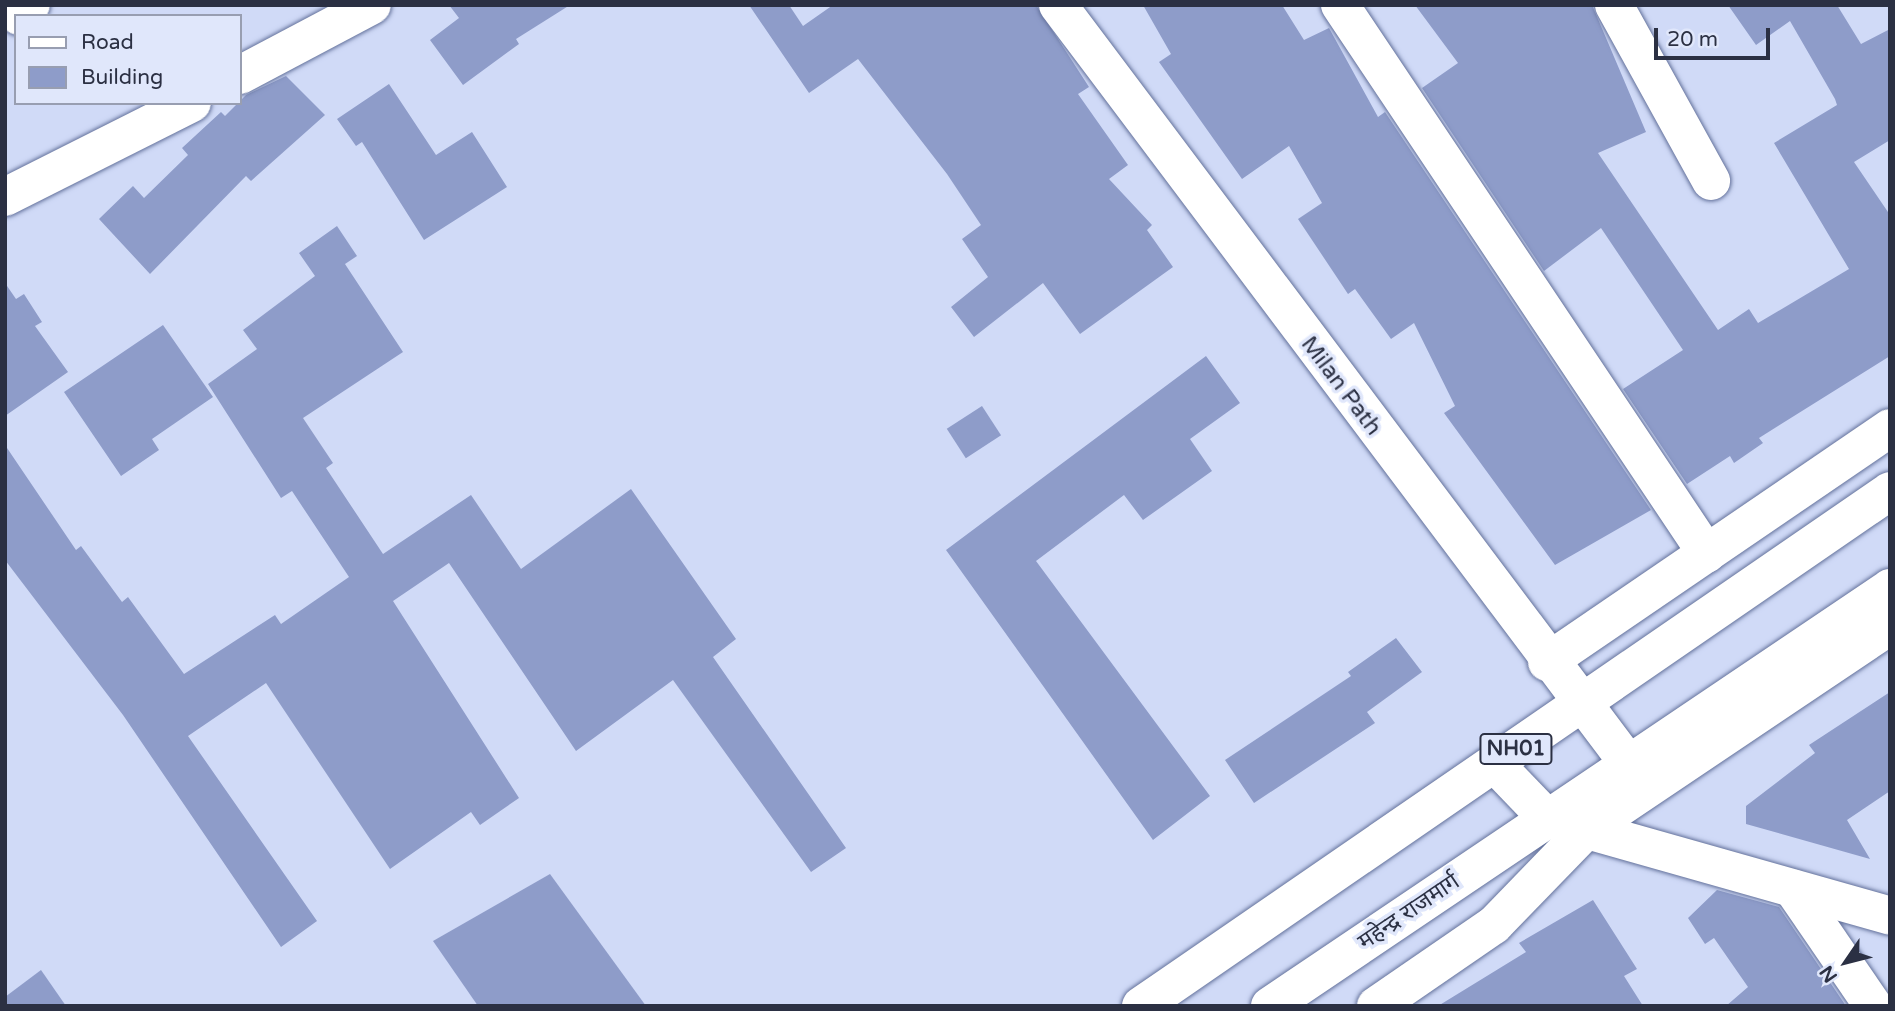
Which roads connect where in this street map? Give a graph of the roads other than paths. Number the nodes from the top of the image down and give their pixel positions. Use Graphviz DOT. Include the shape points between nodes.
graph roads {
  1 [pos="372,5"];
  2 [pos="1058,5"];
  3 [pos="1340,5"];
  4 [pos="1614,5"];
  5 [pos="242,74"];
  6 [pos="188,105"];
  7 [pos="1711,181"];
  8 [pos="5,198"];
  9 [pos="1890,428"];
  10 [pos="1890,491"];
  11 [pos="1707,554"];
  12 [pos="1890,588"];
  13 [pos="1890,626"];
  14 [pos="1547,662"];
  15 [pos="1582,705"];
  16 [pos="1628,763"];
  17 [pos="1495,764"];
  18 [pos="1548,819"];
  19 [pos="1586,830"];
  20 [pos="1793,889"];
  21 [pos="1890,916"];
  22 [pos="1141,1006"];
  23 [pos="1270,1006"];
  24 [pos="1376,1006"];
  25 [pos="1873,1006"];
  1 -- 5 [label="main road"];
  2 -- 14 [label="main road, Milan Path"];
  3 -- 11 [label="main road"];
  4 -- 7 [label="main road"];
  6 -- 8 [label="main road"];
  9 -- 11 [label="main road"];
  10 -- 15 [label="main road, NH01"];
  11 -- 14 [label="main road"];
  12 -- 16 [label="main road, महेन्द्र राजमार्ग"];
  13 -- 19 [label="main road"];
  14 -- 15 [label="main road, Milan Path"];
  15 -- 16 [label="main road, Milan Path"];
  15 -- 17 [label="main road, NH01"];
  16 -- 18 [label="main road, महेन्द्र राजमार्ग"];
  17 -- 18 [label="main road"];
  17 -- 22 [label="main road, NH01"];
  18 -- 19 [label="main road"];
  18 -- 23 [label="main road, महेन्द्र राजमार्ग"];
  19 -- 20 [label="main road"];
  19 -- 24 [label="main road" via="1494,925"];
  20 -- 21 [label="main road"];
  20 -- 25 [label="main road"];
}
